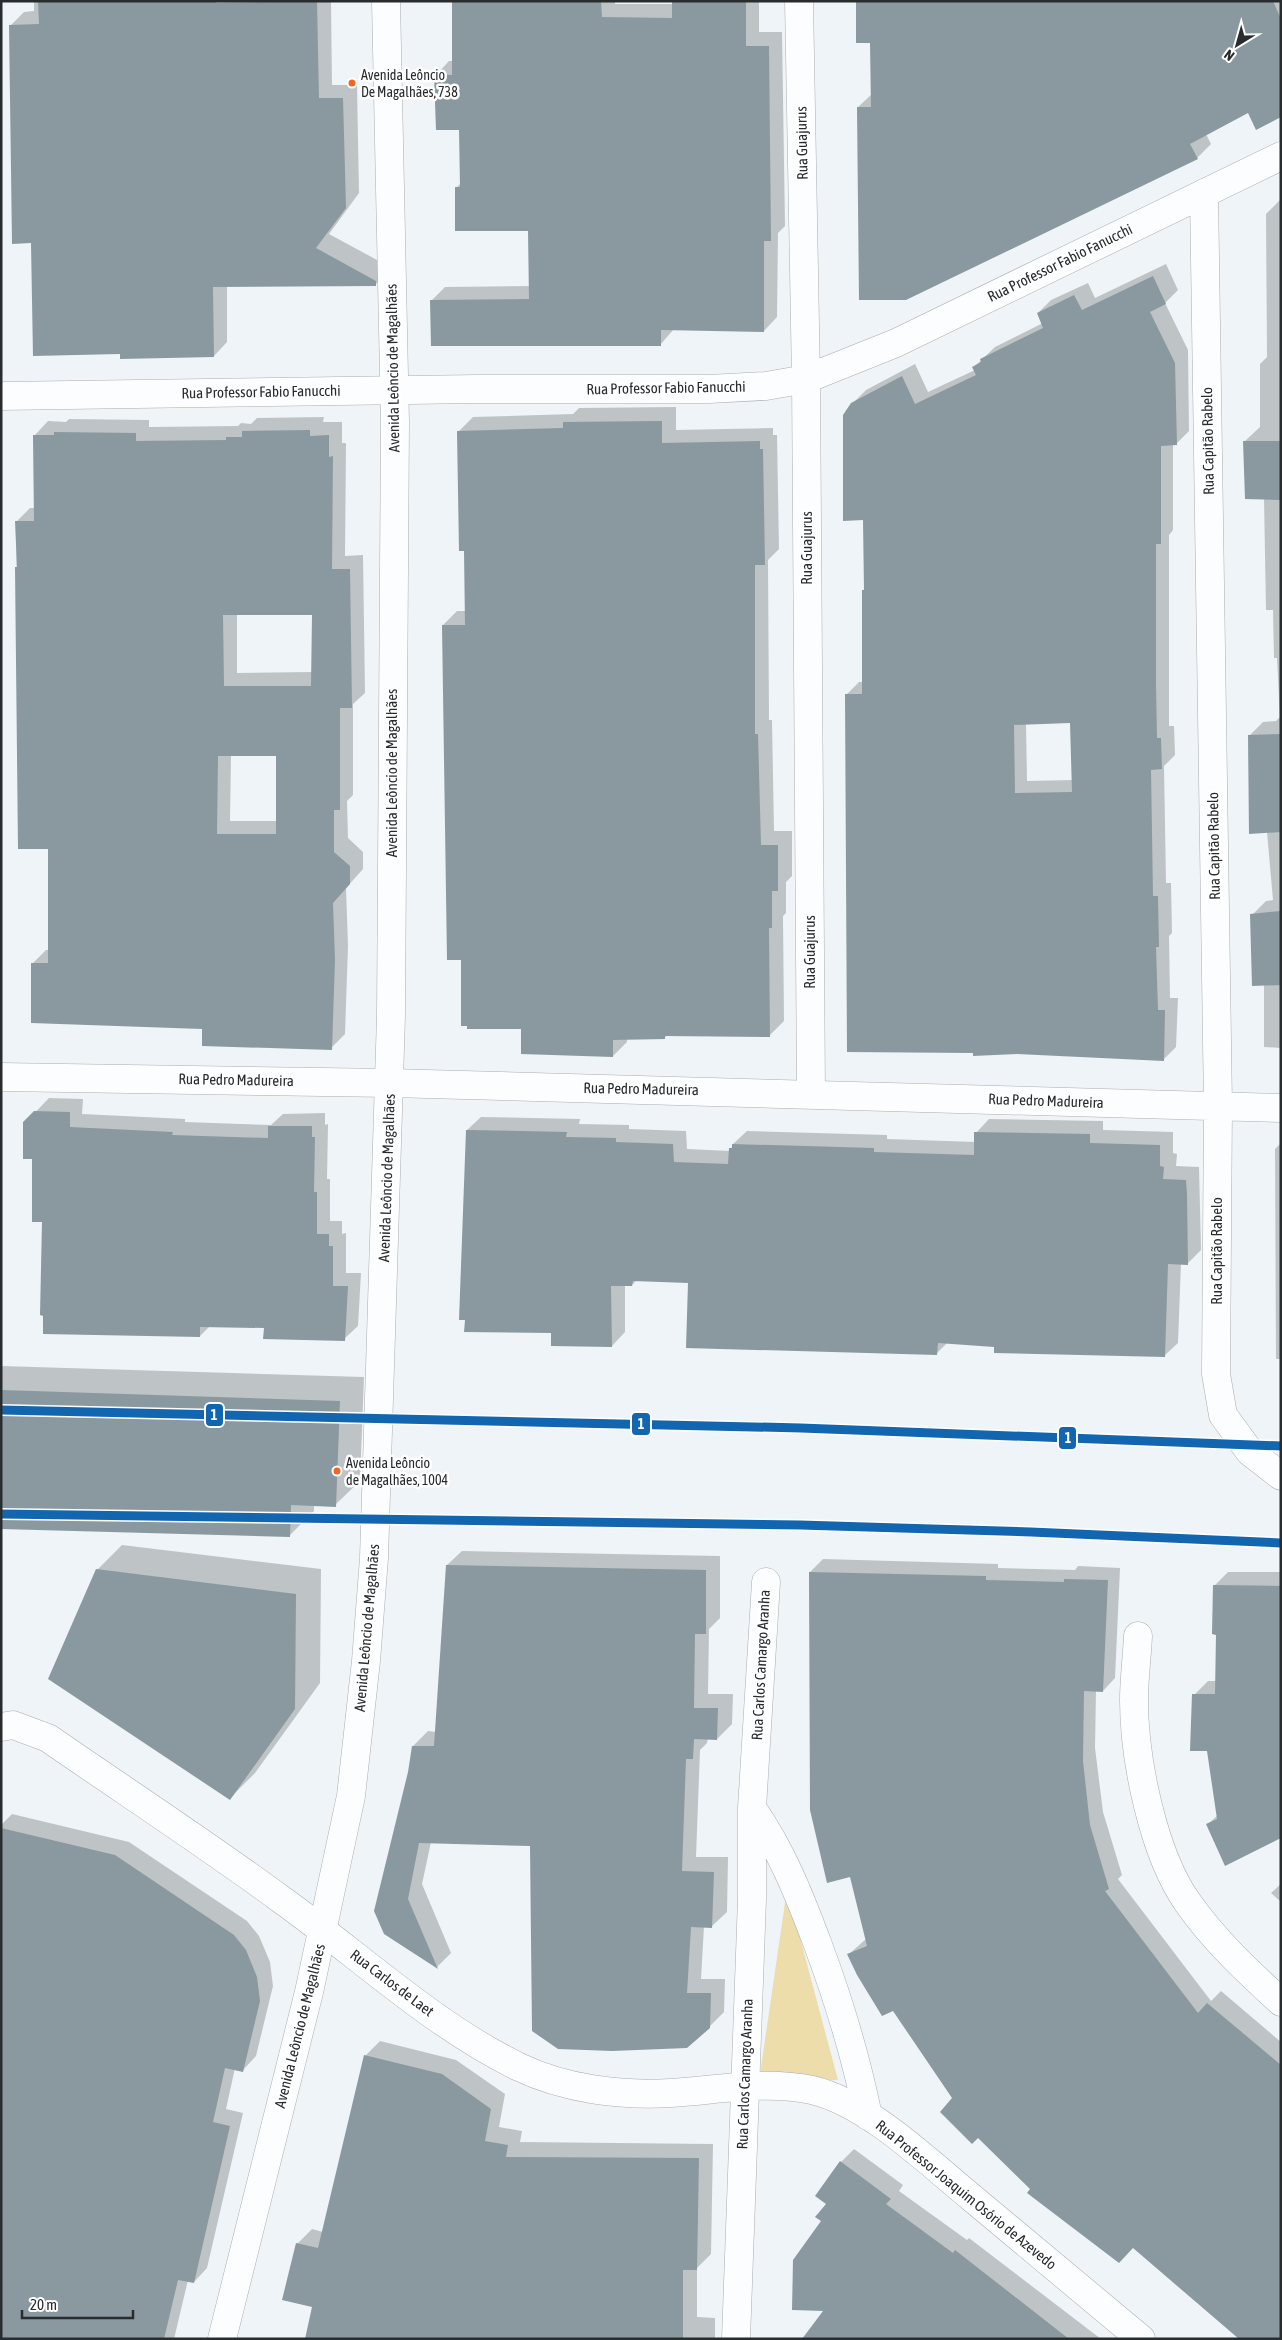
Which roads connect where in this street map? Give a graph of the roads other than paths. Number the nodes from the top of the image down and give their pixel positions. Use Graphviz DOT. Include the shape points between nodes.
graph roads {
  1 [pos="386,1"];
  2 [pos="799,1"];
  3 [pos="1281,156"];
  4 [pos="1204,193"];
  5 [pos="806,379"];
  6 [pos="394,391"];
  7 [pos="1,396"];
  8 [pos="1,1077"];
  9 [pos="390,1083"];
  10 [pos="811,1094"];
  11 [pos="1218,1106"];
  12 [pos="1281,1108"];
  13 [pos="1281,1476"];
  14 [pos="766,1582"];
  15 [pos="1138,1636"];
  16 [pos="1,1727"];
  17 [pos="752,1808"];
  18 [pos="323,1931"];
  19 [pos="1281,2002"];
  20 [pos="744,2085"];
  21 [pos="868,2116"];
  22 [pos="222,2339"];
  23 [pos="736,2339"];
  24 [pos="1141,2339"];
  1 -- 6 [label="street, Avenida Leôncio de Magalhães"];
  2 -- 5 [label="street, Rua Guajurus"];
  3 -- 4 [label="street, Rua Professor Fabio Fanucchi"];
  4 -- 5 [label="street, Rua Professor Fabio Fanucchi" via="896,343"];
  4 -- 11 [label="street, Rua Capitão Rabelo"];
  5 -- 6 [label="street, Rua Professor Fabio Fanucchi" via="766,386 709,389"];
  5 -- 10 [label="street, Rua Guajurus"];
  6 -- 7 [label="street, Rua Professor Fabio Fanucchi"];
  6 -- 9 [label="street, Avenida Leôncio de Magalhães"];
  8 -- 9 [label="street, Rua Pedro Madureira"];
  9 -- 10 [label="street, Rua Pedro Madureira"];
  9 -- 18 [label="street, Avenida Leôncio de Magalhães" via="374,1558 366,1661 351,1796"];
  10 -- 11 [label="street, Rua Pedro Madureira"];
  11 -- 12 [label="street, Rua Pedro Madureira"];
  11 -- 13 [label="street, Rua Capitão Rabelo" via="1216,1374 1224,1415 1250,1452"];
  14 -- 17 [label="street, Rua Carlos Camargo Aranha"];
  15 -- 19 [label="street" via="1134,1700 1141,1773 1158,1845 1187,1902 1237,1962"];
  16 -- 18 [label="street, Rua Carlos de Laet" via="13,1725 48,1738"];
  17 -- 20 [label="street, Rua Carlos Camargo Aranha" via="752,1899"];
  17 -- 21 [label="street" via="769,1832 802,1902 840,2005"];
  18 -- 20 [label="street, Rua Carlos de Laet" via="465,2036 521,2068 570,2085 622,2093 669,2093"];
  18 -- 22 [label="street, Avenida Leôncio de Magalhães"];
  20 -- 21 [label="street, Rua Professor Joaquim Osório de Azevedo" via="813,2091"];
  20 -- 23 [label="street, Rua Carlos Camargo Aranha"];
  21 -- 24 [label="street, Rua Professor Joaquim Osório de Azevedo" via="910,2147"];
}
